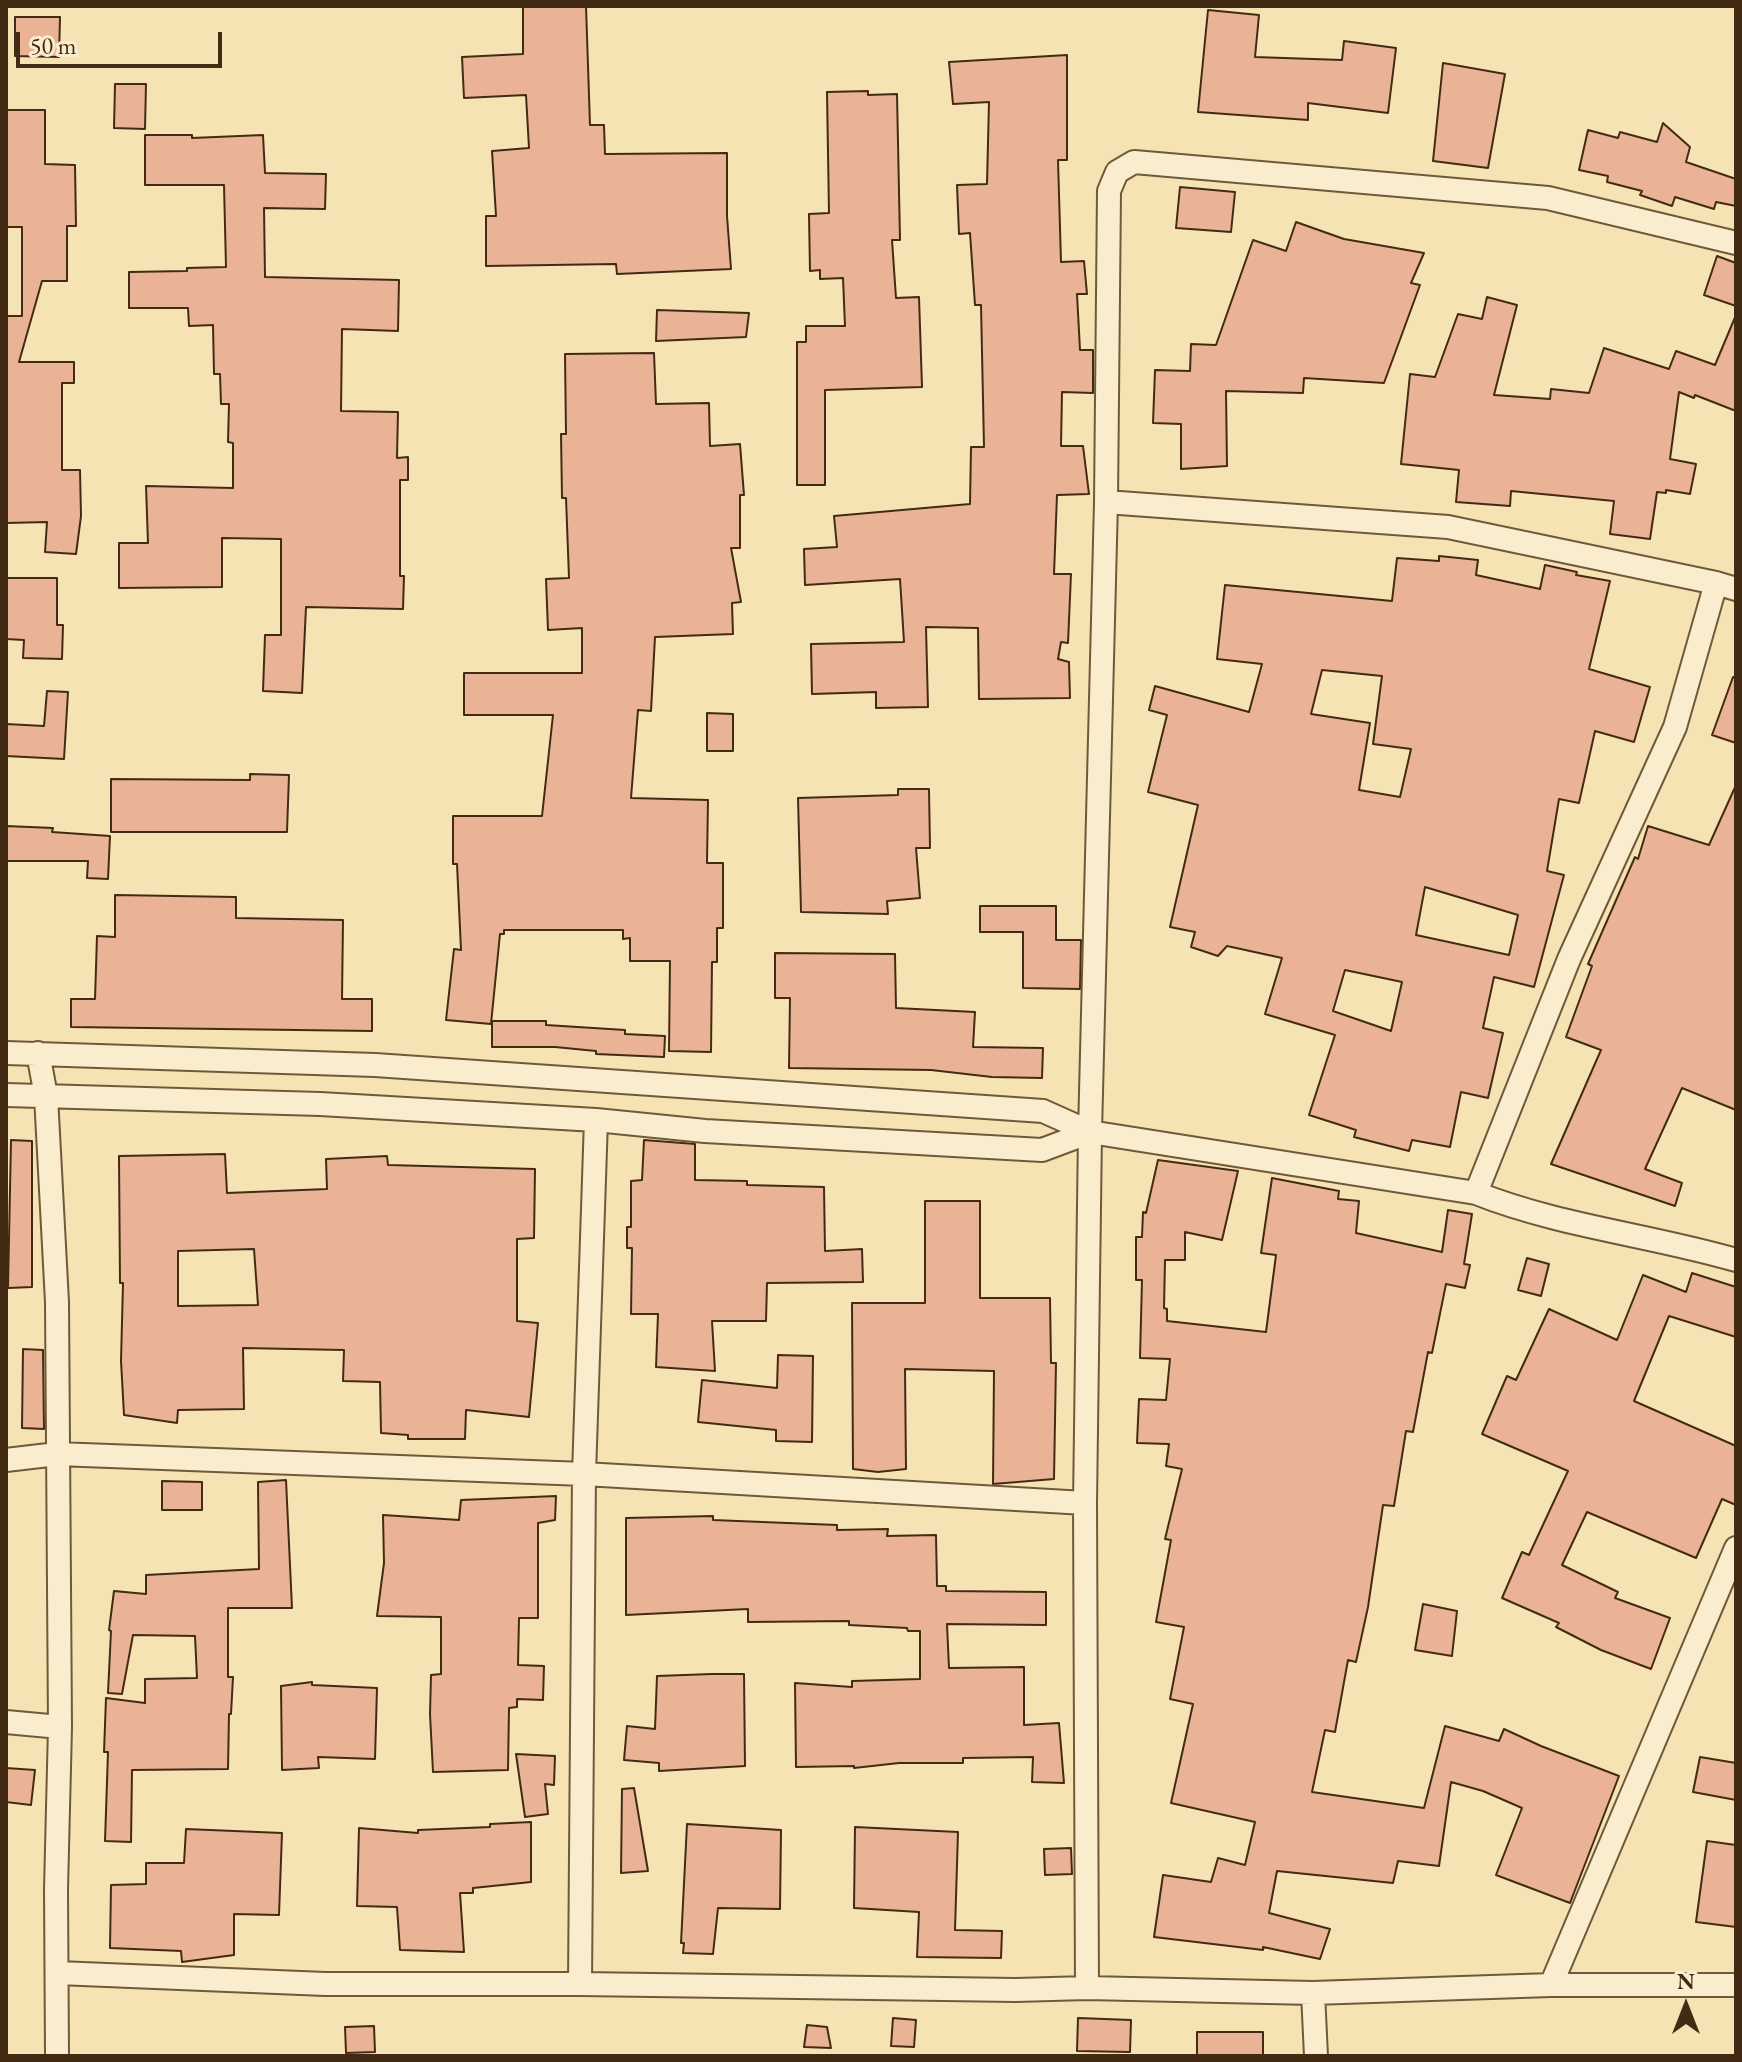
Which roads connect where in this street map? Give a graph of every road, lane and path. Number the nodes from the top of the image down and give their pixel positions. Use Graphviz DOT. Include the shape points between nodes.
graph roads {
  1 [pos="1736,243"];
  2 [pos="1106,502"];
  3 [pos="1726,586"];
  4 [pos="6,1053"];
  5 [pos="38,1053"];
  6 [pos="6,1095"];
  7 [pos="46,1096"];
  8 [pos="596,1120"];
  9 [pos="1090,1132"];
  10 [pos="1476,1193"];
  11 [pos="1736,1260"];
  12 [pos="57,1454"];
  13 [pos="6,1460"];
  14 [pos="584,1474"];
  15 [pos="1085,1503"];
  16 [pos="1736,1548"];
  17 [pos="6,1722"];
  18 [pos="60,1727"];
  19 [pos="58,1973"];
  20 [pos="580,1984"];
  21 [pos="1551,1985"];
  22 [pos="1736,1985"];
  23 [pos="1087,1988"];
  24 [pos="1313,1993"];
  25 [pos="57,2056"];
  26 [pos="1316,2056"];
  1 -- 2 [label="street" via="1548,198 1134,162 1117,172 1109,191"];
  2 -- 3 [label="street" via="1448,527"];
  2 -- 9 [label="street"];
  3 -- 10 [label="street" via="1675,727 1569,959"];
  4 -- 5 [label="street"];
  5 -- 7 [label="street"];
  5 -- 9 [label="street" via="375,1065 1043,1111"];
  6 -- 7 [label="street"];
  7 -- 8 [label="street"];
  7 -- 12 [label="street" via="57,1302"];
  8 -- 9 [label="street" via="1042,1150"];
  8 -- 14 [label="street"];
  9 -- 10 [label="street"];
  9 -- 15 [label="street"];
  10 -- 11 [label="street" via="1519,1210"];
  12 -- 13 [label="street"];
  12 -- 14 [label="street"];
  12 -- 18 [label="street"];
  14 -- 15 [label="street"];
  14 -- 20 [label="street"];
  15 -- 23 [label="street"];
  16 -- 21 [label="street"];
  17 -- 18 [label="street"];
  18 -- 19 [label="street"];
  19 -- 20 [label="street" via="325,1984"];
  19 -- 25 [label="street"];
  20 -- 23 [label="street"];
  21 -- 22 [label="street"];
  21 -- 24 [label="street"];
  23 -- 24 [label="street"];
  24 -- 26 [label="street"];
}
